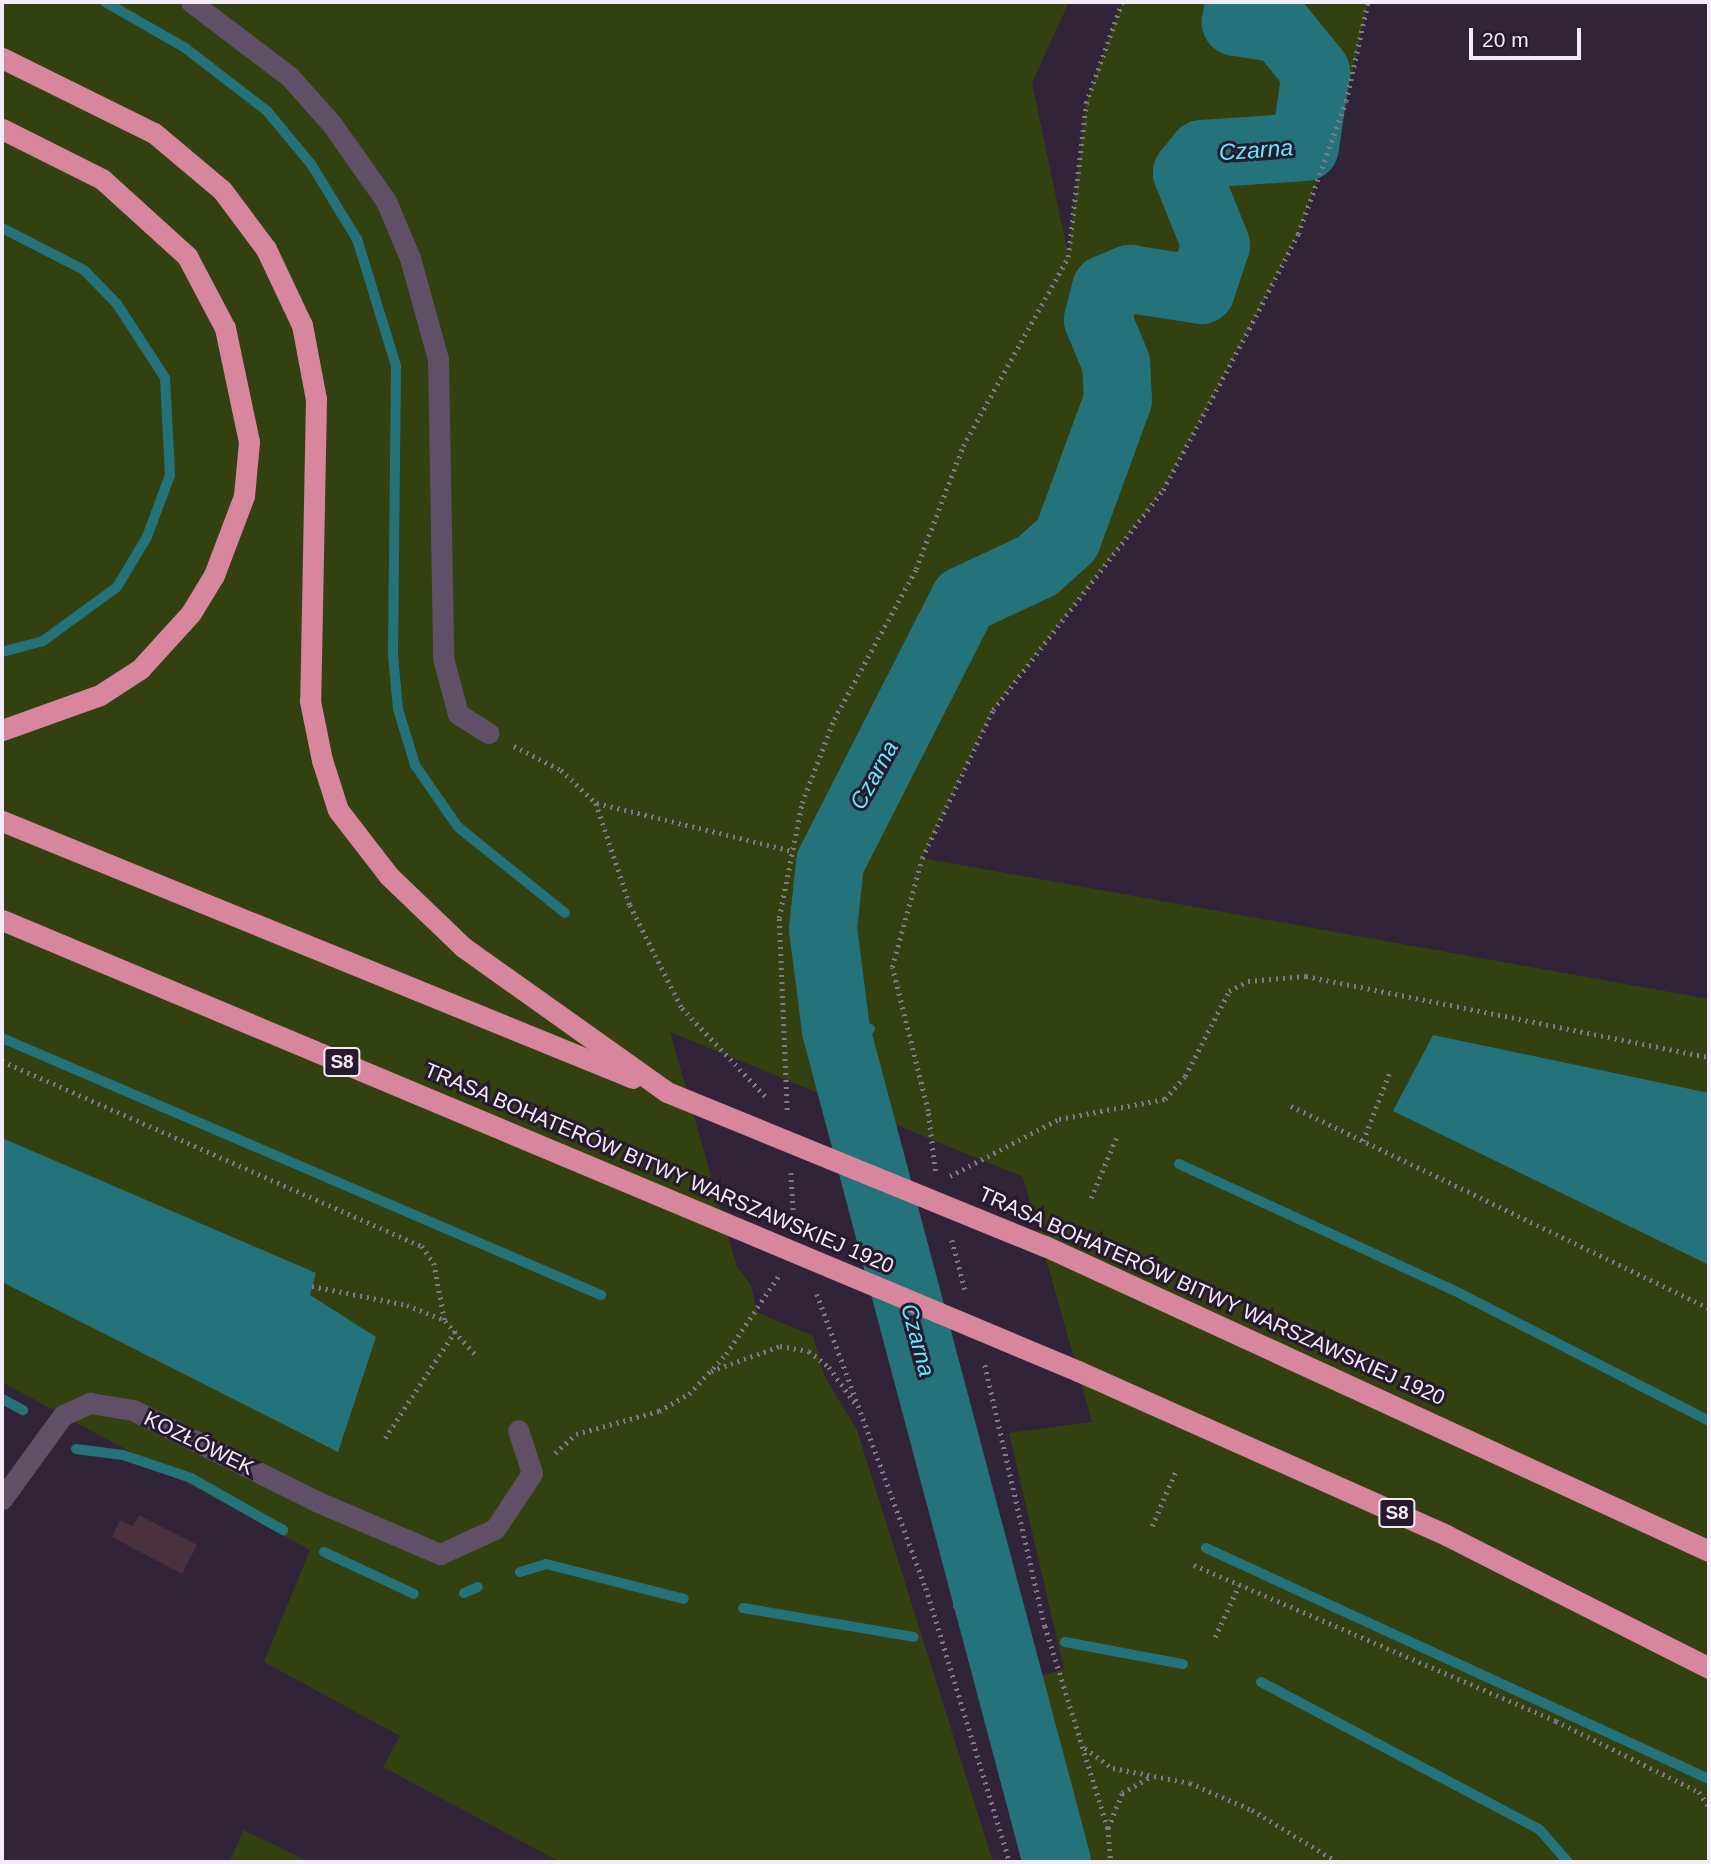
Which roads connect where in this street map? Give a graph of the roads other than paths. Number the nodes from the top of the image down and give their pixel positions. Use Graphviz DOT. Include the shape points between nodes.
graph roads {
  1 [pos="191,2"];
  2 [pos="2,58"];
  3 [pos="2,129"];
  4 [pos="2,730"];
  5 [pos="488,733"];
  6 [pos="2,821"];
  7 [pos="2,920"];
  8 [pos="667,1092"];
  9 [pos="518,1430"];
  10 [pos="2,1499"];
  11 [pos="1709,1550"];
  12 [pos="1709,1668"];
  1 -- 5 [label="street" via="289,76 331,124 386,201 410,258 438,359 443,658 458,714"];
  2 -- 8 [label="highway" via="154,133 222,190 267,249 302,325 317,435 310,701 338,810 389,876 463,947"];
  3 -- 4 [label="highway" via="102,179 187,256 225,328 249,442 244,496 214,575 191,613 140,668 100,695"];
  6 -- 8 [label="highway"];
  7 -- 12 [label="highway, TRASA BOHATERÓW BITWY WARSZAWSKIEJ 1920 / S8" via="1078,1371 1446,1535"];
  8 -- 11 [label="highway, TRASA BOHATERÓW BITWY WARSZAWSKIEJ 1920" via="1045,1246"];
  9 -- 10 [label="street, KOZŁÓWEK" via="533,1473 495,1529 457,1552 425,1552 133,1410 90,1403 62,1415"];
}
